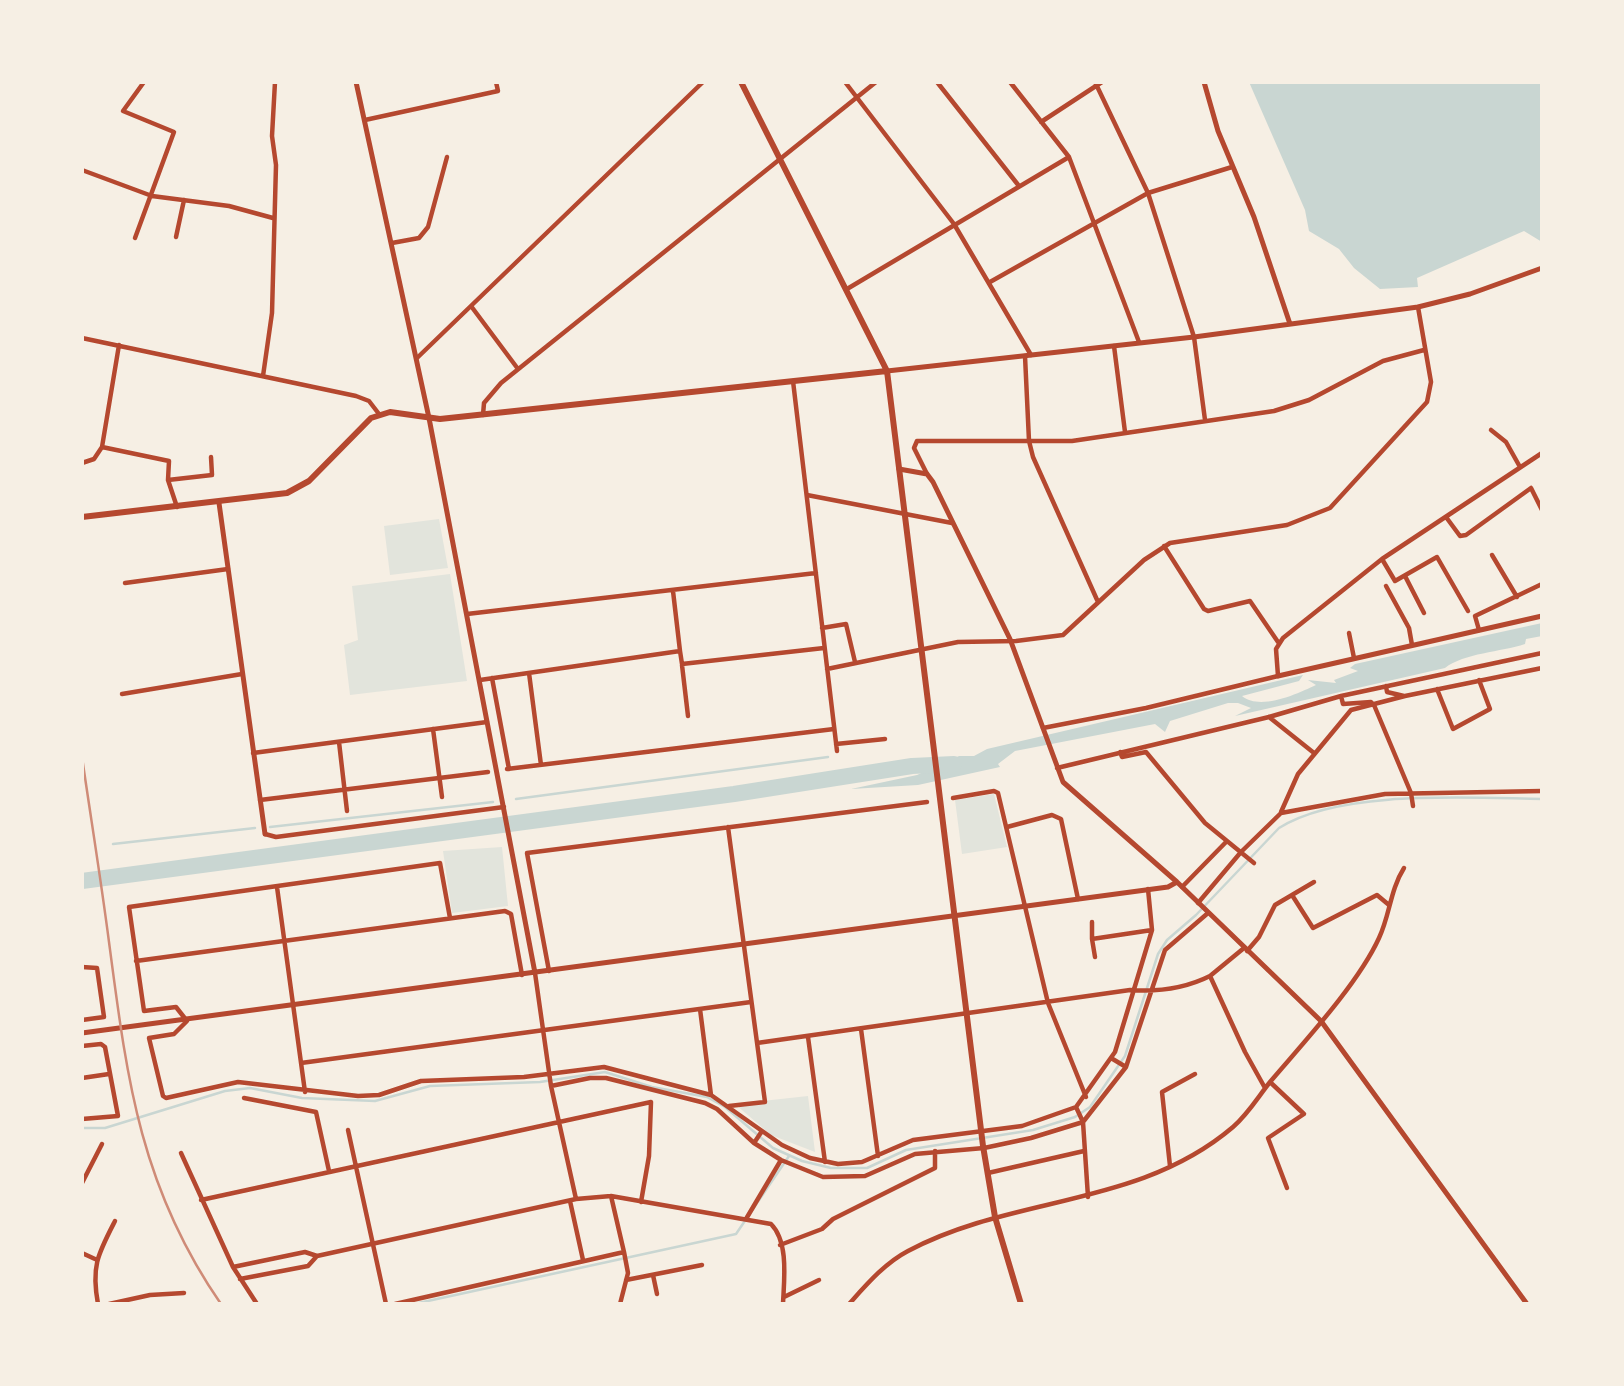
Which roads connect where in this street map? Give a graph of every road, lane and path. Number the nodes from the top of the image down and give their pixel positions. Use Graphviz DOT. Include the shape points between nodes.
graph roads {
  1 [pos="144,82"];
  2 [pos="275,82"];
  3 [pos="356,82"];
  4 [pos="496,82"];
  5 [pos="703,82"];
  6 [pos="741,82"];
  7 [pos="845,82"];
  8 [pos="876,82"];
  9 [pos="937,82"];
  10 [pos="1010,82"];
  11 [pos="1204,82"];
  12 [pos="1098,83"];
  13 [pos="856,99"];
  14 [pos="365,120"];
  15 [pos="1041,122"];
  16 [pos="447,157"];
  17 [pos="1069,157"];
  18 [pos="780,158"];
  19 [pos="1232,167"];
  20 [pos="82,170"];
  21 [pos="1019,186"];
  22 [pos="1148,193"];
  23 [pos="152,196"];
  24 [pos="184,200"];
  25 [pos="273,218"];
  26 [pos="954,224"];
  27 [pos="1094,224"];
  28 [pos="176,237"];
  29 [pos="135,238"];
  30 [pos="392,243"];
  31 [pos="1542,268"];
  32 [pos="990,282"];
  33 [pos="847,289"];
  34 [pos="471,306"];
  35 [pos="1418,307"];
  36 [pos="1290,324"];
  37 [pos="1194,337"];
  38 [pos="82,338"];
  39 [pos="1139,342"];
  40 [pos="119,345"];
  41 [pos="1114,345"];
  42 [pos="1424,350"];
  43 [pos="1028,355"];
  44 [pos="417,358"];
  45 [pos="518,369"];
  46 [pos="887,371"];
  47 [pos="264,376"];
  48 [pos="793,380"];
  49 [pos="379,414"];
  50 [pos="483,415"];
  51 [pos="429,418"];
  52 [pos="1205,420"];
  53 [pos="1491,430"];
  54 [pos="1125,432"];
  55 [pos="1029,441"];
  56 [pos="102,447"];
  57 [pos="1542,453"];
  58 [pos="211,457"];
  59 [pos="82,463"];
  60 [pos="1520,467"];
  61 [pos="899,470"];
  62 [pos="927,474"];
  63 [pos="168,480"];
  64 [pos="807,495"];
  65 [pos="219,503"];
  66 [pos="177,508"];
  67 [pos="1540,512"];
  68 [pos="905,514"];
  69 [pos="82,517"];
  70 [pos="1446,517"];
  71 [pos="952,523"];
  72 [pos="1164,546"];
  73 [pos="1492,555"];
  74 [pos="1382,559"];
  75 [pos="228,569"];
  76 [pos="816,573"];
  77 [pos="1405,576"];
  78 [pos="125,583"];
  79 [pos="1542,584"];
  80 [pos="1386,586"];
  81 [pos="673,591"];
  82 [pos="1517,597"];
  83 [pos="1098,602"];
  84 [pos="1468,611"];
  85 [pos="1424,613"];
  86 [pos="467,614"];
  87 [pos="1542,616"];
  88 [pos="822,628"];
  89 [pos="1479,630"];
  90 [pos="1349,634"];
  91 [pos="1010,639"];
  92 [pos="1278,642"];
  93 [pos="1412,645"];
  94 [pos="923,647"];
  95 [pos="824,648"];
  96 [pos="680,651"];
  97 [pos="1542,653"];
  98 [pos="1354,658"];
  99 [pos="855,662"];
  100 [pos="682,664"];
  101 [pos="1542,668"];
  102 [pos="827,669"];
  103 [pos="529,673"];
  104 [pos="242,674"];
  105 [pos="1279,676"];
  106 [pos="492,678"];
  107 [pos="480,680"];
  108 [pos="1479,680"];
  109 [pos="1386,686"];
  110 [pos="1437,689"];
  111 [pos="122,694"];
  112 [pos="1341,696"];
  113 [pos="1405,696"];
  114 [pos="1374,705"];
  115 [pos="688,716"];
  116 [pos="1269,717"];
  117 [pos="488,722"];
  118 [pos="1043,728"];
  119 [pos="433,729"];
  120 [pos="834,729"];
  121 [pos="885,739"];
  122 [pos="339,742"];
  123 [pos="836,744"];
  124 [pos="837,751"];
  125 [pos="1120,752"];
  126 [pos="1314,752"];
  127 [pos="253,754"];
  128 [pos="541,765"];
  129 [pos="1056,765"];
  130 [pos="488,772"];
  131 [pos="439,776"];
  132 [pos="346,788"];
  133 [pos="1542,791"];
  134 [pos="1411,794"];
  135 [pos="442,797"];
  136 [pos="953,799"];
  137 [pos="259,800"];
  138 [pos="927,802"];
  139 [pos="1413,805"];
  140 [pos="505,809"];
  141 [pos="347,811"];
  142 [pos="1281,813"];
  143 [pos="728,827"];
  144 [pos="1007,827"];
  145 [pos="265,834"];
  146 [pos="1227,841"];
  147 [pos="1242,853"];
  148 [pos="1253,863"];
  149 [pos="1404,868"];
  150 [pos="1314,882"];
  151 [pos="1179,885"];
  152 [pos="277,887"];
  153 [pos="1148,889"];
  154 [pos="1292,895"];
  155 [pos="1078,899"];
  156 [pos="1199,904"];
  157 [pos="1389,905"];
  158 [pos="1026,906"];
  159 [pos="1207,912"];
  160 [pos="955,915"];
  161 [pos="450,918"];
  162 [pos="1091,922"];
  163 [pos="1152,930"];
  164 [pos="1092,939"];
  165 [pos="284,941"];
  166 [pos="743,944"];
  167 [pos="1246,950"];
  168 [pos="1095,957"];
  169 [pos="136,961"];
  170 [pos="82,967"];
  171 [pos="549,971"];
  172 [pos="535,973"];
  173 [pos="522,975"];
  174 [pos="1210,976"];
  175 [pos="1136,990"];
  176 [pos="1149,993"];
  177 [pos="751,1002"];
  178 [pos="1048,1003"];
  179 [pos="293,1005"];
  180 [pos="700,1009"];
  181 [pos="967,1014"];
  182 [pos="82,1020"];
  183 [pos="187,1021"];
  184 [pos="1321,1021"];
  185 [pos="542,1030"];
  186 [pos="861,1030"];
  187 [pos="82,1033"];
  188 [pos="808,1037"];
  189 [pos="757,1043"];
  190 [pos="82,1046"];
  191 [pos="1112,1059"];
  192 [pos="301,1063"];
  193 [pos="1125,1066"];
  194 [pos="109,1074"];
  195 [pos="1195,1074"];
  196 [pos="549,1075"];
  197 [pos="82,1078"];
  198 [pos="1270,1082"];
  199 [pos="551,1086"];
  200 [pos="1265,1088"];
  201 [pos="305,1092"];
  202 [pos="712,1095"];
  203 [pos="1086,1097"];
  204 [pos="244,1098"];
  205 [pos="729,1106"];
  206 [pos="1077,1109"];
  207 [pos="82,1119"];
  208 [pos="559,1120"];
  209 [pos="1082,1120"];
  210 [pos="348,1130"];
  211 [pos="761,1133"];
  212 [pos="982,1133"];
  213 [pos="755,1141"];
  214 [pos="102,1144"];
  215 [pos="984,1147"];
  216 [pos="1084,1150"];
  217 [pos="935,1151"];
  218 [pos="181,1153"];
  219 [pos="878,1156"];
  220 [pos="781,1160"];
  221 [pos="825,1162"];
  222 [pos="356,1165"];
  223 [pos="1170,1166"];
  224 [pos="329,1171"];
  225 [pos="988,1173"];
  226 [pos="82,1183"];
  227 [pos="1287,1188"];
  228 [pos="611,1196"];
  229 [pos="1088,1197"];
  230 [pos="576,1199"];
  231 [pos="201,1200"];
  232 [pos="569,1200"];
  233 [pos="641,1202"];
  234 [pos="995,1217"];
  235 [pos="746,1219"];
  236 [pos="115,1221"];
  237 [pos="372,1244"];
  238 [pos="780,1245"];
  239 [pos="624,1252"];
  240 [pos="82,1253"];
  241 [pos="317,1256"];
  242 [pos="95,1259"];
  243 [pos="583,1260"];
  244 [pos="702,1265"];
  245 [pos="233,1267"];
  246 [pos="653,1275"];
  247 [pos="240,1279"];
  248 [pos="626,1280"];
  249 [pos="820,1280"];
  250 [pos="184,1293"];
  251 [pos="657,1294"];
  252 [pos="784,1301"];
  253 [pos="1524,1303"];
  254 [pos="98,1304"];
  255 [pos="109,1304"];
  256 [pos="257,1304"];
  257 [pos="386,1304"];
  258 [pos="395,1304"];
  259 [pos="620,1304"];
  260 [pos="849,1304"];
  261 [pos="1021,1304"];
  1 -- 23 [label="street" via="123,111 174,132"];
  2 -- 25 [label="street"];
  3 -- 14 [label="street"];
  4 -- 14 [label="street" via="498,91"];
  5 -- 34 [label="street"];
  6 -- 18 [label="main road"];
  7 -- 13 [label="street"];
  8 -- 13 [label="street"];
  9 -- 21 [label="street"];
  10 -- 15 [label="street"];
  11 -- 19 [label="street"];
  12 -- 15 [label="street"];
  12 -- 22 [label="street"];
  13 -- 18 [label="street"];
  13 -- 26 [label="street"];
  14 -- 30 [label="street"];
  15 -- 17 [label="street"];
  16 -- 30 [label="street" via="428,227 419,238"];
  17 -- 21 [label="street"];
  17 -- 27 [label="street"];
  18 -- 33 [label="main road"];
  18 -- 45 [label="street"];
  19 -- 22 [label="street"];
  19 -- 36 [label="street"];
  20 -- 23 [label="street"];
  21 -- 26 [label="street"];
  22 -- 27 [label="street"];
  22 -- 37 [label="street"];
  23 -- 24 [label="street"];
  23 -- 29 [label="street"];
  24 -- 25 [label="street"];
  24 -- 28 [label="street"];
  25 -- 47 [label="street" via="272,313"];
  26 -- 32 [label="street"];
  26 -- 33 [label="street"];
  27 -- 32 [label="street"];
  27 -- 39 [label="street"];
  30 -- 44 [label="street"];
  31 -- 35 [label="street"];
  32 -- 43 [label="street"];
  33 -- 46 [label="main road"];
  34 -- 44 [label="street"];
  34 -- 45 [label="street"];
  35 -- 36 [label="street"];
  35 -- 42 [label="street"];
  36 -- 37 [label="street"];
  37 -- 39 [label="street"];
  37 -- 52 [label="street"];
  38 -- 40 [label="street"];
  39 -- 41 [label="street"];
  40 -- 47 [label="street"];
  40 -- 56 [label="street"];
  41 -- 43 [label="street"];
  41 -- 54 [label="street"];
  42 -- 52 [label="street" via="1383,362 1290,407"];
  42 -- 72 [label="street" via="1431,382 1427,402 1330,508 1287,526"];
  43 -- 46 [label="street"];
  43 -- 55 [label="street"];
  44 -- 51 [label="street"];
  45 -- 50 [label="street" via="484,403"];
  46 -- 48 [label="main road"];
  46 -- 61 [label="main road"];
  47 -- 49 [label="street" via="356,396 369,401"];
  48 -- 50 [label="main road"];
  48 -- 64 [label="street"];
  49 -- 51 [label="main road"];
  49 -- 65 [label="main road" via="364,423 301,486 287,493"];
  50 -- 51 [label="main road"];
  51 -- 86 [label="street"];
  52 -- 54 [label="street"];
  53 -- 60 [label="street" via="1506,442"];
  54 -- 55 [label="street" via="1072,441"];
  55 -- 62 [label="street" via="917,441 914,448"];
  55 -- 83 [label="street"];
  56 -- 59 [label="street" via="94,458"];
  56 -- 63 [label="street" via="169,461"];
  57 -- 60 [label="street"];
  58 -- 63 [label="street" via="212,475"];
  60 -- 70 [label="street"];
  61 -- 62 [label="street"];
  61 -- 68 [label="main road"];
  62 -- 71 [label="street"];
  63 -- 66 [label="street"];
  64 -- 68 [label="street"];
  64 -- 76 [label="street"];
  65 -- 66 [label="main road"];
  65 -- 75 [label="street"];
  66 -- 69 [label="main road"];
  67 -- 70 [label="street" via="1531,488 1466,535 1460,536"];
  68 -- 71 [label="street"];
  68 -- 94 [label="main road"];
  70 -- 74 [label="street"];
  71 -- 91 [label="street"];
  72 -- 83 [label="street"];
  72 -- 92 [label="street" via="1204,609 1250,601"];
  73 -- 82 [label="street"];
  74 -- 77 [label="street" via="1395,581"];
  74 -- 92 [label="street"];
  75 -- 78 [label="street"];
  75 -- 104 [label="street"];
  76 -- 81 [label="street"];
  76 -- 88 [label="street"];
  77 -- 84 [label="street" via="1437,557"];
  77 -- 85 [label="street"];
  79 -- 82 [label="street"];
  80 -- 93 [label="street" via="1409,628"];
  81 -- 86 [label="street"];
  81 -- 96 [label="street"];
  82 -- 89 [label="street" via="1475,616"];
  83 -- 91 [label="street" via="1063,635"];
  86 -- 107 [label="street"];
  87 -- 89 [label="street"];
  88 -- 95 [label="street"];
  88 -- 99 [label="street" via="846,624"];
  89 -- 93 [label="street"];
  90 -- 98 [label="street"];
  91 -- 94 [label="street"];
  91 -- 118 [label="street"];
  92 -- 105 [label="street"];
  93 -- 98 [label="street"];
  94 -- 99 [label="street"];
  94 -- 160 [label="main road"];
  95 -- 100 [label="street"];
  95 -- 102 [label="street"];
  96 -- 100 [label="street"];
  96 -- 103 [label="street"];
  97 -- 109 [label="street"];
  98 -- 105 [label="street"];
  99 -- 102 [label="street"];
  100 -- 115 [label="street"];
  101 -- 108 [label="street"];
  102 -- 120 [label="street"];
  103 -- 106 [label="street"];
  103 -- 128 [label="street"];
  104 -- 111 [label="street"];
  104 -- 127 [label="street"];
  105 -- 118 [label="street"];
  106 -- 107 [label="street"];
  106 -- 128 [label="street" via="508,769"];
  107 -- 117 [label="street"];
  108 -- 110 [label="street"];
  108 -- 110 [label="street" via="1490,709 1453,729"];
  109 -- 112 [label="street"];
  109 -- 113 [label="street" via="1387,692"];
  110 -- 113 [label="street"];
  112 -- 114 [label="street" via="1343,704"];
  112 -- 116 [label="street"];
  113 -- 114 [label="street"];
  114 -- 126 [label="street" via="1352,710"];
  114 -- 134 [label="street"];
  116 -- 125 [label="street"];
  116 -- 126 [label="street"];
  117 -- 119 [label="street"];
  117 -- 140 [label="street"];
  118 -- 129 [label="street"];
  119 -- 122 [label="street"];
  119 -- 131 [label="street"];
  120 -- 123 [label="street"];
  120 -- 128 [label="street"];
  121 -- 123 [label="street"];
  122 -- 127 [label="street"];
  122 -- 132 [label="street"];
  123 -- 124 [label="street"];
  125 -- 129 [label="street"];
  125 -- 146 [label="street" via="1122,757 1146,752 1205,823"];
  126 -- 142 [label="street" via="1298,774"];
  127 -- 137 [label="street"];
  129 -- 151 [label="street" via="1072,792"];
  130 -- 131 [label="street"];
  131 -- 132 [label="street"];
  131 -- 135 [label="street"];
  132 -- 137 [label="street"];
  132 -- 141 [label="street"];
  133 -- 134 [label="street"];
  134 -- 139 [label="street"];
  134 -- 142 [label="street"];
  136 -- 144 [label="street" via="998,793"];
  137 -- 145 [label="street"];
  138 -- 143 [label="street"];
  140 -- 145 [label="street" via="276,837"];
  140 -- 172 [label="street"];
  142 -- 147 [label="street"];
  143 -- 166 [label="street"];
  143 -- 171 [label="street" via="527,853"];
  144 -- 155 [label="street" via="1052,815 1060,819"];
  144 -- 158 [label="street"];
  146 -- 147 [label="street"];
  146 -- 151 [label="street"];
  147 -- 148 [label="street"];
  147 -- 156 [label="street"];
  149 -- 157 [label="street"];
  150 -- 154 [label="street"];
  151 -- 153 [label="street"];
  151 -- 156 [label="street"];
  152 -- 161 [label="street" via="440,863"];
  152 -- 165 [label="street"];
  152 -- 169 [label="street" via="129,907"];
  153 -- 155 [label="street"];
  153 -- 163 [label="street"];
  154 -- 157 [label="street" via="1312,928 1377,895"];
  154 -- 167 [label="street" via="1275,905 1259,937"];
  155 -- 158 [label="street"];
  156 -- 159 [label="street"];
  157 -- 184 [label="street" via="1380,937"];
  158 -- 160 [label="street"];
  158 -- 178 [label="street"];
  159 -- 167 [label="street"];
  159 -- 176 [label="street" via="1165,950"];
  160 -- 166 [label="street"];
  160 -- 181 [label="main road"];
  161 -- 165 [label="street"];
  161 -- 173 [label="street" via="511,914"];
  162 -- 164 [label="street"];
  163 -- 164 [label="street"];
  163 -- 175 [label="street"];
  164 -- 168 [label="street"];
  165 -- 169 [label="street"];
  165 -- 179 [label="street"];
  166 -- 171 [label="street"];
  166 -- 177 [label="street"];
  167 -- 174 [label="street"];
  167 -- 184 [label="street"];
  169 -- 183 [label="street" via="144,1011 176,1007"];
  170 -- 182 [label="street" via="97,968 104,1017"];
  171 -- 172 [label="street"];
  172 -- 173 [label="street"];
  172 -- 185 [label="street"];
  173 -- 179 [label="street"];
  174 -- 176 [label="street"];
  174 -- 200 [label="street"];
  175 -- 176 [label="street"];
  175 -- 178 [label="street"];
  175 -- 191 [label="street"];
  176 -- 193 [label="street"];
  177 -- 180 [label="street"];
  177 -- 189 [label="street"];
  178 -- 181 [label="street"];
  178 -- 203 [label="street"];
  179 -- 183 [label="street"];
  179 -- 192 [label="street"];
  180 -- 185 [label="street"];
  180 -- 202 [label="street"];
  181 -- 186 [label="street"];
  181 -- 212 [label="main road"];
  183 -- 187 [label="street"];
  183 -- 201 [label="street" via="174,1034 149,1038 166,1098 238,1082"];
  184 -- 198 [label="street"];
  184 -- 253 [label="street"];
  185 -- 192 [label="street"];
  185 -- 196 [label="street"];
  186 -- 188 [label="street"];
  186 -- 219 [label="street"];
  188 -- 189 [label="street"];
  188 -- 221 [label="street"];
  189 -- 205 [label="street" via="765,1102"];
  190 -- 194 [label="street" via="105,1047"];
  191 -- 193 [label="street"];
  191 -- 203 [label="street"];
  192 -- 201 [label="street"];
  193 -- 209 [label="street"];
  194 -- 197 [label="street"];
  194 -- 207 [label="street" via="118,1116"];
  195 -- 223 [label="street" via="1162,1093"];
  196 -- 199 [label="street"];
  196 -- 201 [label="street" via="421,1081 358,1096"];
  196 -- 202 [label="street" via="604,1067"];
  198 -- 200 [label="street"];
  198 -- 227 [label="street" via="1304,1114 1268,1138"];
  199 -- 208 [label="street"];
  199 -- 213 [label="street" via="606,1078 705,1103"];
  200 -- 223 [label="street" via="1234,1126"];
  202 -- 205 [label="street"];
  203 -- 206 [label="street"];
  204 -- 224 [label="street" via="316,1112"];
  205 -- 211 [label="street"];
  206 -- 209 [label="street"];
  206 -- 212 [label="street"];
  208 -- 222 [label="street"];
  208 -- 230 [label="street"];
  208 -- 233 [label="street" via="651,1102"];
  209 -- 215 [label="street" via="1031,1138"];
  209 -- 216 [label="street"];
  210 -- 222 [label="street"];
  211 -- 213 [label="street"];
  211 -- 221 [label="street" via="796,1153"];
  212 -- 215 [label="main road"];
  212 -- 219 [label="street" via="914,1140"];
  213 -- 220 [label="street"];
  214 -- 226 [label="street"];
  215 -- 217 [label="street"];
  215 -- 225 [label="main road"];
  216 -- 225 [label="street"];
  216 -- 229 [label="street"];
  217 -- 220 [label="street" via="851,1177 823,1177"];
  217 -- 238 [label="street" via="935,1168 834,1219 822,1230"];
  218 -- 231 [label="street"];
  219 -- 221 [label="street" via="847,1164"];
  220 -- 235 [label="street"];
  222 -- 224 [label="street"];
  222 -- 237 [label="street"];
  223 -- 229 [label="street"];
  224 -- 231 [label="street"];
  225 -- 234 [label="main road"];
  228 -- 230 [label="street"];
  228 -- 233 [label="street"];
  228 -- 239 [label="street"];
  229 -- 234 [label="street"];
  230 -- 232 [label="street"];
  231 -- 245 [label="street"];
  232 -- 237 [label="street"];
  232 -- 243 [label="street"];
  233 -- 235 [label="street"];
  234 -- 260 [label="street" via="908,1251 884,1267"];
  234 -- 261 [label="main road"];
  235 -- 238 [label="street" via="771,1224 777,1229"];
  236 -- 242 [label="street"];
  237 -- 241 [label="street"];
  237 -- 257 [label="street"];
  238 -- 252 [label="street"];
  239 -- 243 [label="street"];
  239 -- 248 [label="street"];
  240 -- 242 [label="street"];
  241 -- 245 [label="street" via="305,1252"];
  241 -- 247 [label="street" via="309,1266"];
  242 -- 254 [label="street"];
  243 -- 258 [label="street"];
  244 -- 246 [label="street"];
  245 -- 247 [label="street"];
  246 -- 248 [label="street"];
  246 -- 251 [label="street"];
  247 -- 256 [label="street"];
  248 -- 259 [label="street"];
  249 -- 252 [label="street"];
  250 -- 255 [label="street"];
}
